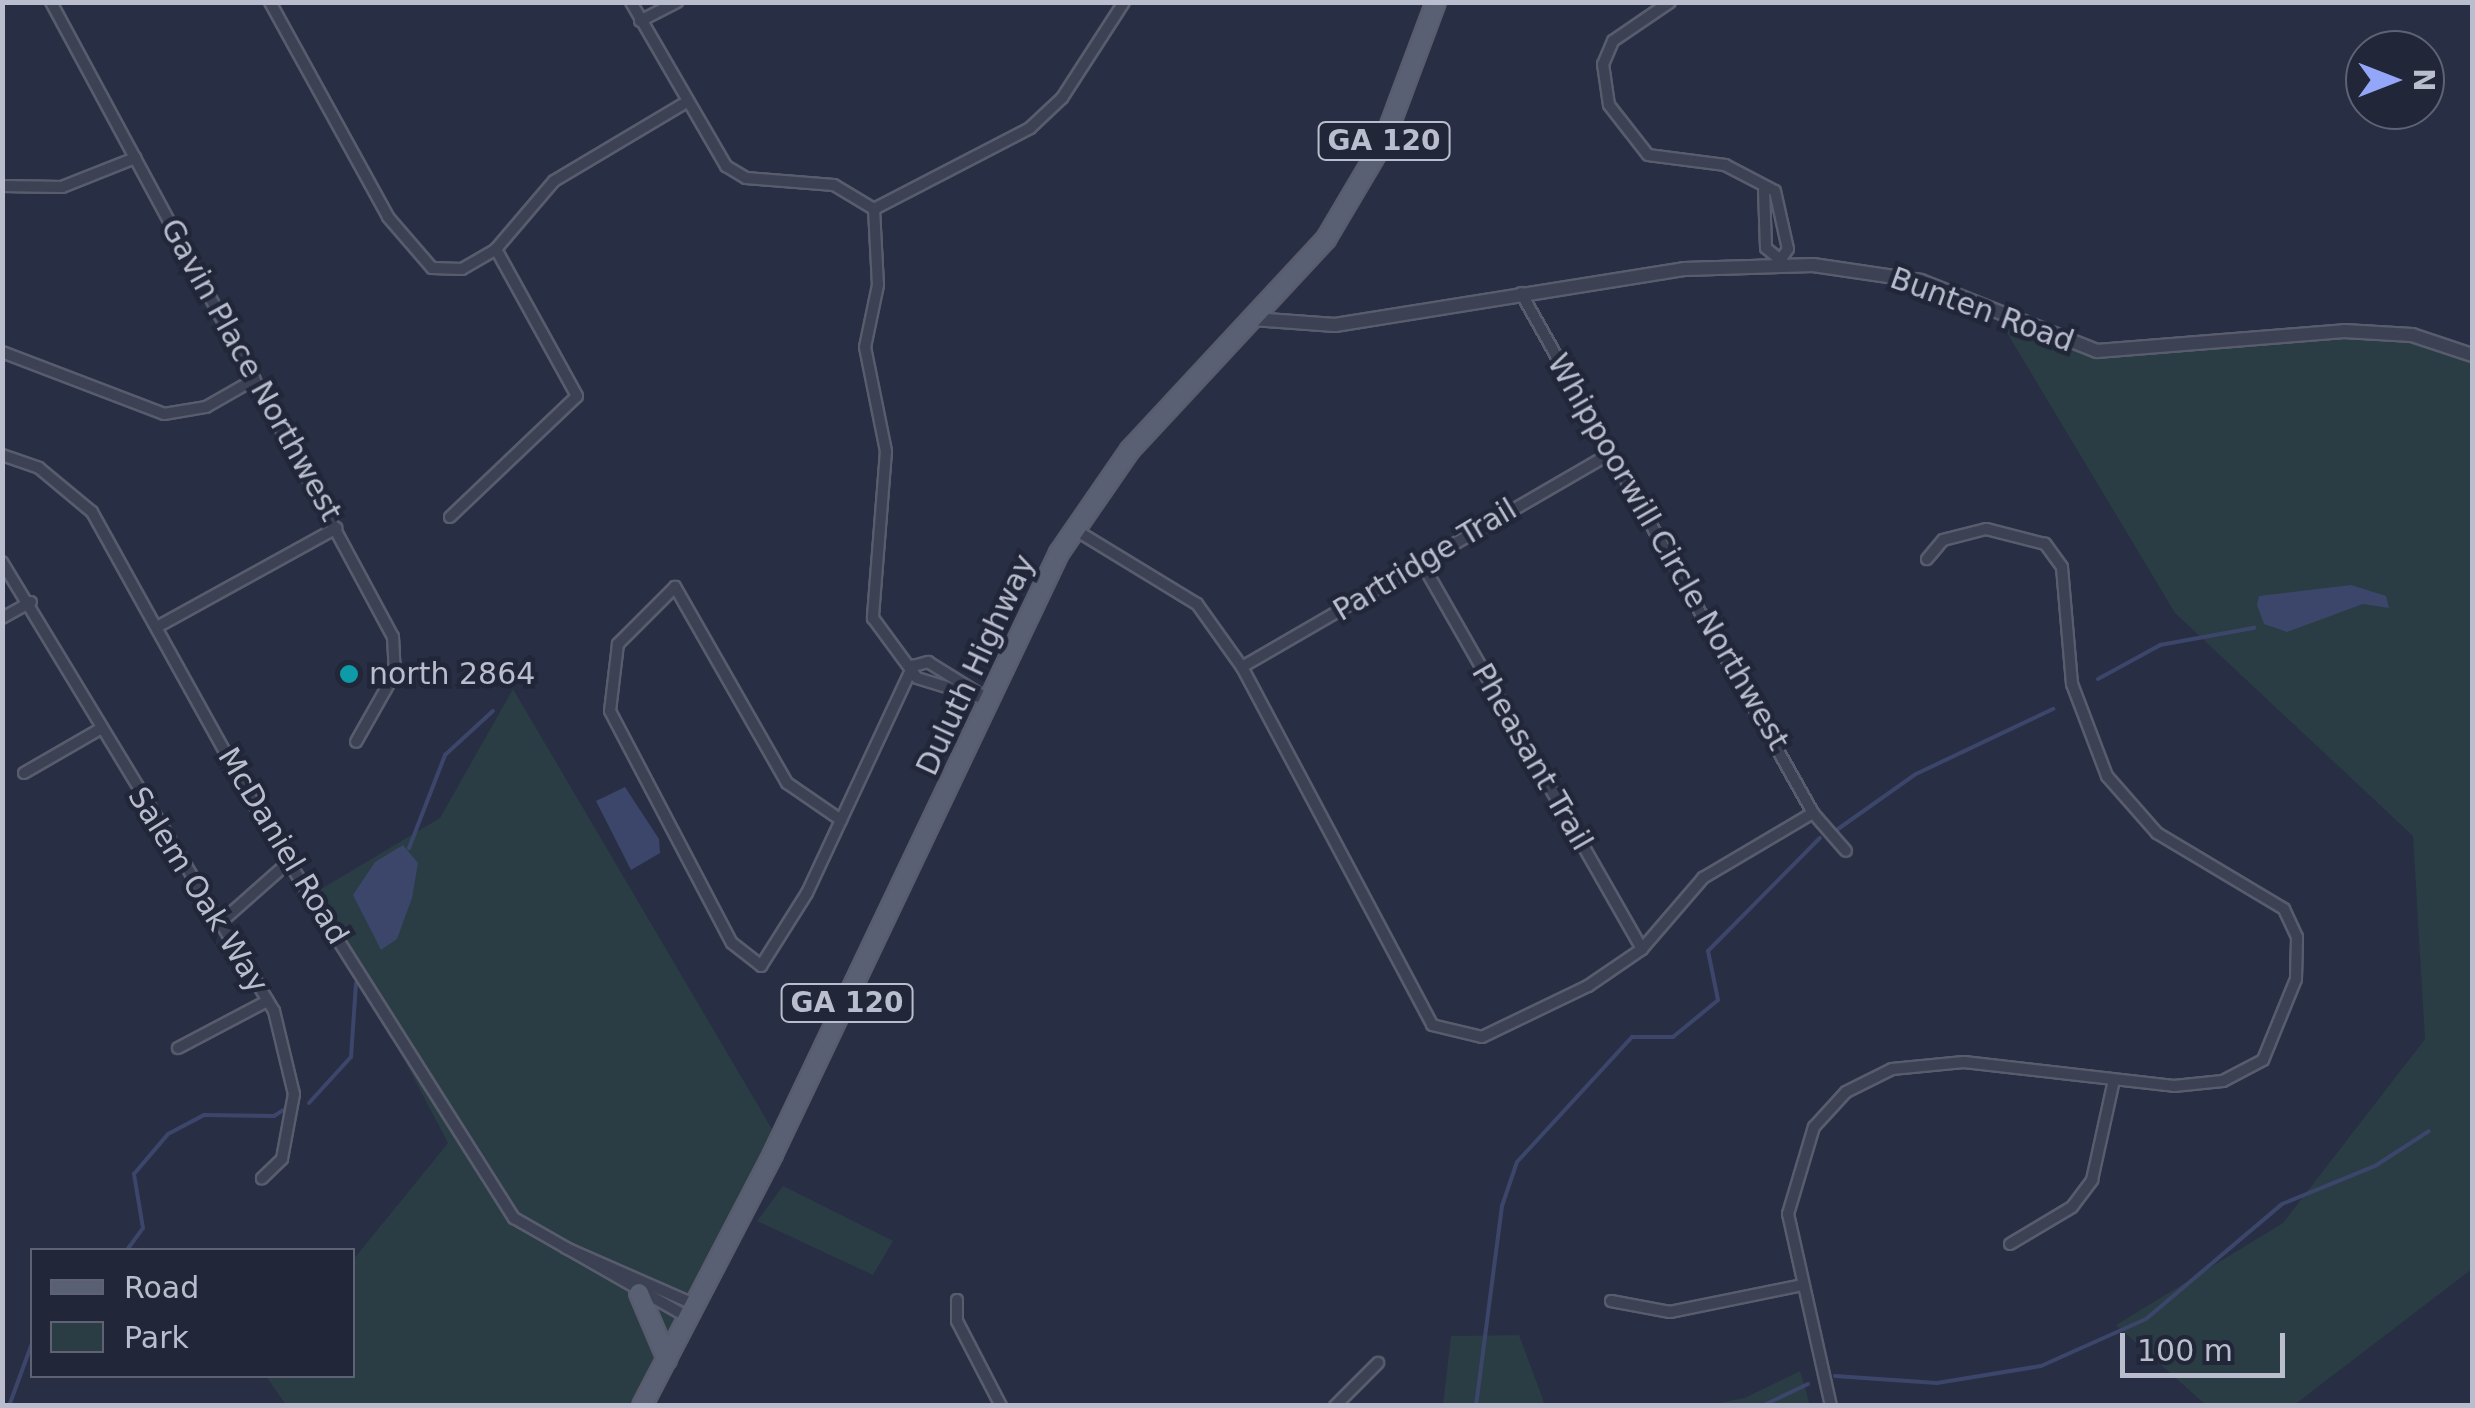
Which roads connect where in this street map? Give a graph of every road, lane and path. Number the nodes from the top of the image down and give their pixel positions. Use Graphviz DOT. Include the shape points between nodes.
graph roads {
  1 [pos="51,2"];
  2 [pos="270,2"];
  3 [pos="631,2"];
  4 [pos="676,2"];
  5 [pos="1124,2"];
  6 [pos="1436,2"];
  7 [pos="1670,2"];
  8 [pos="640,21"];
  9 [pos="683,104"];
  10 [pos="135,158"];
  11 [pos="2,186"];
  12 [pos="1764,190"];
  13 [pos="874,209"];
  14 [pos="1782,210"];
  15 [pos="1766,214"];
  16 [pos="496,250"];
  17 [pos="1777,262"];
  18 [pos="1520,292"];
  19 [pos="1253,319"];
  20 [pos="2,352"];
  21 [pos="2472,355"];
  22 [pos="256,379"];
  23 [pos="1609,454"];
  24 [pos="2,456"];
  25 [pos="450,517"];
  26 [pos="336,528"];
  27 [pos="1073,529"];
  28 [pos="1927,559"];
  29 [pos="2,562"];
  30 [pos="1423,565"];
  31 [pos="31,602"];
  32 [pos="2,618"];
  33 [pos="157,626"];
  34 [pos="912,666"];
  35 [pos="1242,667"];
  36 [pos="990,700"];
  37 [pos="102,728"];
  38 [pos="356,742"];
  39 [pos="24,772"];
  40 [pos="1812,813"];
  41 [pos="841,820"];
  42 [pos="1846,851"];
  43 [pos="290,861"];
  44 [pos="220,922"];
  45 [pos="1642,949"];
  46 [pos="267,1001"];
  47 [pos="178,1048"];
  48 [pos="2114,1080"];
  49 [pos="262,1178"];
  50 [pos="2010,1244"];
  51 [pos="560,1247"];
  52 [pos="1798,1286"];
  53 [pos="639,1293"];
  54 [pos="957,1300"];
  55 [pos="1611,1301"];
  56 [pos="692,1312"];
  57 [pos="667,1359"];
  58 [pos="1378,1363"];
  59 [pos="642,1406"];
  60 [pos="1002,1406"];
  61 [pos="1335,1406"];
  62 [pos="1831,1406"];
  1 -- 10 [label="street, Gavin Place Northwest"];
  2 -- 16 [label="street" via="412,254 462,270"];
  3 -- 8 [label="street"];
  4 -- 8 [label="street"];
  5 -- 13 [label="street" via="1062,98 1030,128"];
  6 -- 19 [label="main road, Duluth Highway / GA 120" via="1384,140 1338,220"];
  7 -- 12 [label="street" via="1613,41 1603,64 1610,106 1648,155 1725,164"];
  8 -- 9 [label="street"];
  9 -- 13 [label="street" via="726,166 746,178 834,185"];
  9 -- 16 [label="street" via="554,180"];
  10 -- 11 [label="street" via="62,187"];
  10 -- 22 [label="street, Gavin Place Northwest"];
  12 -- 14 [label="street" via="1775,191"];
  12 -- 15 [label="street"];
  13 -- 34 [label="street" via="878,285 865,347 886,451 870,594 887,646"];
  14 -- 15 [label="street"];
  14 -- 17 [label="street" via="1788,250"];
  15 -- 17 [label="street" via="1766,248"];
  16 -- 25 [label="street" via="577,396"];
  17 -- 18 [label="street, Bunten Road"];
  17 -- 21 [label="street, Bunten Road" via="1921,281 2097,351 2344,330 2412,336"];
  18 -- 19 [label="street, Bunten Road" via="1335,324"];
  18 -- 23 [label="street, Whippoorwill Circle Northwest"];
  19 -- 27 [label="main road, Duluth Highway / GA 120" via="1130,450"];
  20 -- 22 [label="street" via="164,414 206,407"];
  22 -- 26 [label="street, Gavin Place Northwest"];
  23 -- 30 [label="street, Partridge Trail"];
  23 -- 40 [label="street, Whippoorwill Circle Northwest"];
  24 -- 33 [label="street, McDaniel Road" via="39,468 92,512"];
  26 -- 33 [label="street"];
  26 -- 38 [label="street, Gavin Place Northwest" via="393,637 395,673"];
  27 -- 35 [label="street" via="1197,604"];
  27 -- 36 [label="main road, Duluth Highway / GA 120"];
  28 -- 48 [label="street" via="1943,540 1986,528 2045,544 2062,567 2072,684 2107,776 2158,833 2284,910 2297,936 2290,1007 2250,1072 2174,1086"];
  29 -- 31 [label="street, Salem Oak Way"];
  30 -- 35 [label="street, Partridge Trail"];
  30 -- 45 [label="street, Pheasant Trail"];
  31 -- 32 [label="street"];
  31 -- 37 [label="street, Salem Oak Way"];
  33 -- 43 [label="street, McDaniel Road"];
  34 -- 36 [label="street" via="928,662"];
  34 -- 36 [label="street" via="917,678"];
  34 -- 41 [label="street"];
  35 -- 45 [label="street" via="1432,1024 1462,1036 1501,1030"];
  36 -- 56 [label="main road, Duluth Highway / GA 120"];
  37 -- 39 [label="street"];
  37 -- 44 [label="street, Salem Oak Way"];
  40 -- 42 [label="street, Whippoorwill Circle Northwest"];
  40 -- 45 [label="street" via="1703,878"];
  41 -- 41 [label="street" via="761,966 732,943 610,711 618,644 674,587 787,783"];
  43 -- 44 [label="street"];
  43 -- 51 [label="street, McDaniel Road" via="481,1174 514,1218"];
  44 -- 46 [label="street, Salem Oak Way"];
  46 -- 47 [label="street"];
  46 -- 49 [label="street, Salem Oak Way" via="290,1055 294,1094 282,1158"];
  48 -- 50 [label="street" via="2092,1180 2072,1208"];
  48 -- 52 [label="street" via="1964,1062 1892,1069 1846,1092 1814,1127 1792,1181"];
  51 -- 53 [label="street, McDaniel Road"];
  51 -- 56 [label="street, McDaniel Road" via="592,1252"];
  52 -- 55 [label="street" via="1670,1312"];
  52 -- 62 [label="street"];
  53 -- 56 [label="street, McDaniel Road"];
  53 -- 57 [label="main road"];
  54 -- 60 [label="street" via="957,1320"];
  56 -- 57 [label="main road, Duluth Highway / GA 120"];
  57 -- 59 [label="main road, Duluth Highway / GA 120"];
  58 -- 61 [label="street"];
}
